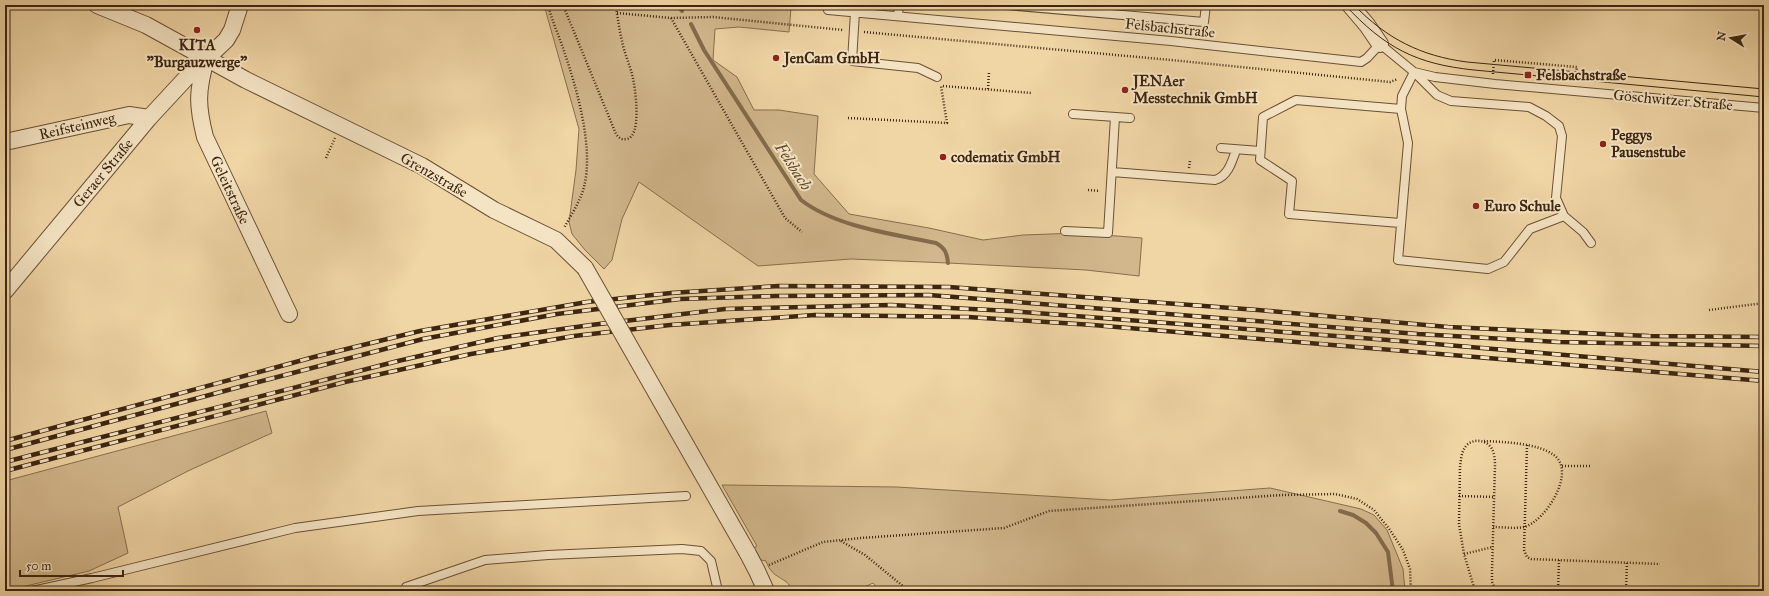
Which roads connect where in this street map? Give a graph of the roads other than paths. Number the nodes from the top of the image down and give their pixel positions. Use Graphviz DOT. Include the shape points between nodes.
graph roads {
  1 [pos="97,5"];
  2 [pos="900,5"];
  3 [pos="1006,5"];
  4 [pos="1206,5"];
  5 [pos="1350,5"];
  6 [pos="243,7"];
  7 [pos="828,10"];
  8 [pos="855,12"];
  9 [pos="898,16"];
  10 [pos="1380,44"];
  11 [pos="206,60"];
  12 [pos="1414,72"];
  13 [pos="937,77"];
  14 [pos="1764,108"];
  15 [pos="1401,109"];
  16 [pos="1073,114"];
  17 [pos="1115,117"];
  18 [pos="149,118"];
  19 [pos="1130,118"];
  20 [pos="5,142"];
  21 [pos="1221,148"];
  22 [pos="1236,150"];
  23 [pos="1260,151"];
  24 [pos="1112,172"];
  25 [pos="1564,216"];
  26 [pos="1400,223"];
  27 [pos="1065,231"];
  28 [pos="1591,243"];
  29 [pos="5,291"];
  30 [pos="290,314"];
  31 [pos="686,496"];
  32 [pos="32,591"];
  33 [pos="405,591"];
  34 [pos="718,591"];
  35 [pos="766,591"];
  1 -- 11 [label="street, Grenzstraße" via="146,25"];
  2 -- 9 [label="lane"];
  3 -- 4 [label="lane" via="1204,22"];
  5 -- 10 [label="street, Göschwitzer Straße"];
  6 -- 11 [label="street, Geraer Straße" via="226,40"];
  7 -- 8 [label="lane, Felsbachstraße"];
  8 -- 9 [label="lane, Felsbachstraße"];
  8 -- 13 [label="lane" via="852,61 918,68"];
  9 -- 10 [label="lane, Felsbachstraße" via="1171,41 1361,62"];
  10 -- 12 [label="lane, Göschwitzer Straße"];
  11 -- 18 [label="street, Geraer Straße"];
  11 -- 30 [label="street, Geleitstraße" via="200,82 199,111 205,137"];
  11 -- 35 [label="street, Grenzstraße, bridge" via="422,166 494,210 556,240 585,268 747,552"];
  12 -- 14 [label="lane, Göschwitzer Straße" via="1435,77 1492,83"];
  12 -- 15 [label="lane" via="1402,96"];
  12 -- 25 [label="lane" via="1437,94 1450,101 1529,107 1559,126 1562,136 1556,198"];
  15 -- 23 [label="lane" via="1296,100 1263,117"];
  15 -- 26 [label="lane" via="1408,143"];
  16 -- 17 [label="lane"];
  17 -- 19 [label="lane"];
  17 -- 24 [label="lane"];
  18 -- 20 [label="street, Reifsteinweg" via="129,115"];
  18 -- 29 [label="street, Geraer Straße"];
  21 -- 22 [label="lane"];
  22 -- 23 [label="lane"];
  22 -- 24 [label="lane" via="1226,173 1214,180"];
  23 -- 26 [label="lane" via="1260,160 1292,181 1289,214"];
  24 -- 27 [label="lane" via="1108,233"];
  25 -- 26 [label="lane" via="1530,229 1504,262 1488,269 1398,260"];
  25 -- 28 [label="lane" via="1583,232"];
  31 -- 32 [label="lane" via="418,511 295,528"];
  33 -- 34 [label="lane" via="406,587 485,560 682,549 702,551 711,561"];
}
